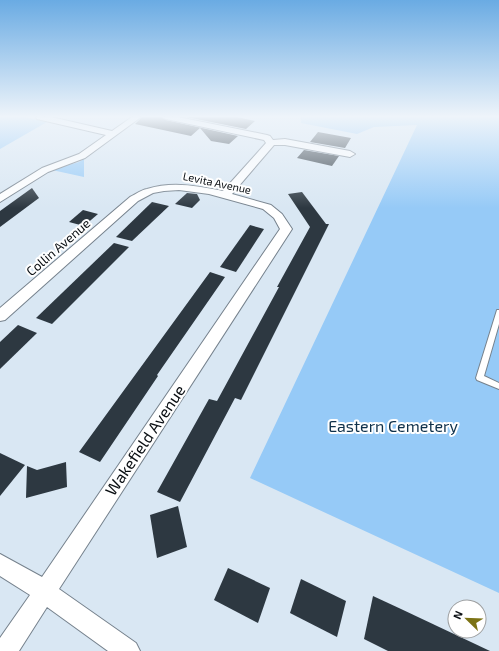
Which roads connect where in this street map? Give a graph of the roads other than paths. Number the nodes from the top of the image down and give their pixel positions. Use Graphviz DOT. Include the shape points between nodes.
graph roads {
  1 [pos="94,147"];
  2 [pos="267,147"];
  3 [pos="314,147"];
  4 [pos="350,154"];
  5 [pos="0,186"];
  6 [pos="13,189"];
  7 [pos="224,196"];
  8 [pos="134,199"];
  9 [pos="0,200"];
  10 [pos="286,229"];
  11 [pos="499,312"];
  12 [pos="0,316"];
  13 [pos="499,386"];
  14 [pos="0,564"];
  15 [pos="44,591"];
  16 [pos="5,651"];
  17 [pos="128,651"];
  1 -- 6 [label="street" via="82,156 45,170"];
  2 -- 7 [label="street"];
  3 -- 4 [label="street"];
  5 -- 6 [label="street"];
  6 -- 9 [label="street"];
  7 -- 8 [label="street, Levita Avenue" via="185,187 169,187 149,191"];
  7 -- 10 [label="street, Levita Avenue" via="267,207 278,216"];
  8 -- 12 [label="street, Collin Avenue"];
  10 -- 15 [label="street, Wakefield Avenue"];
  11 -- 13 [label="lane" via="480,378"];
  14 -- 15 [label="street"];
  15 -- 16 [label="street, Wakefield Avenue"];
  15 -- 17 [label="street"];
}
